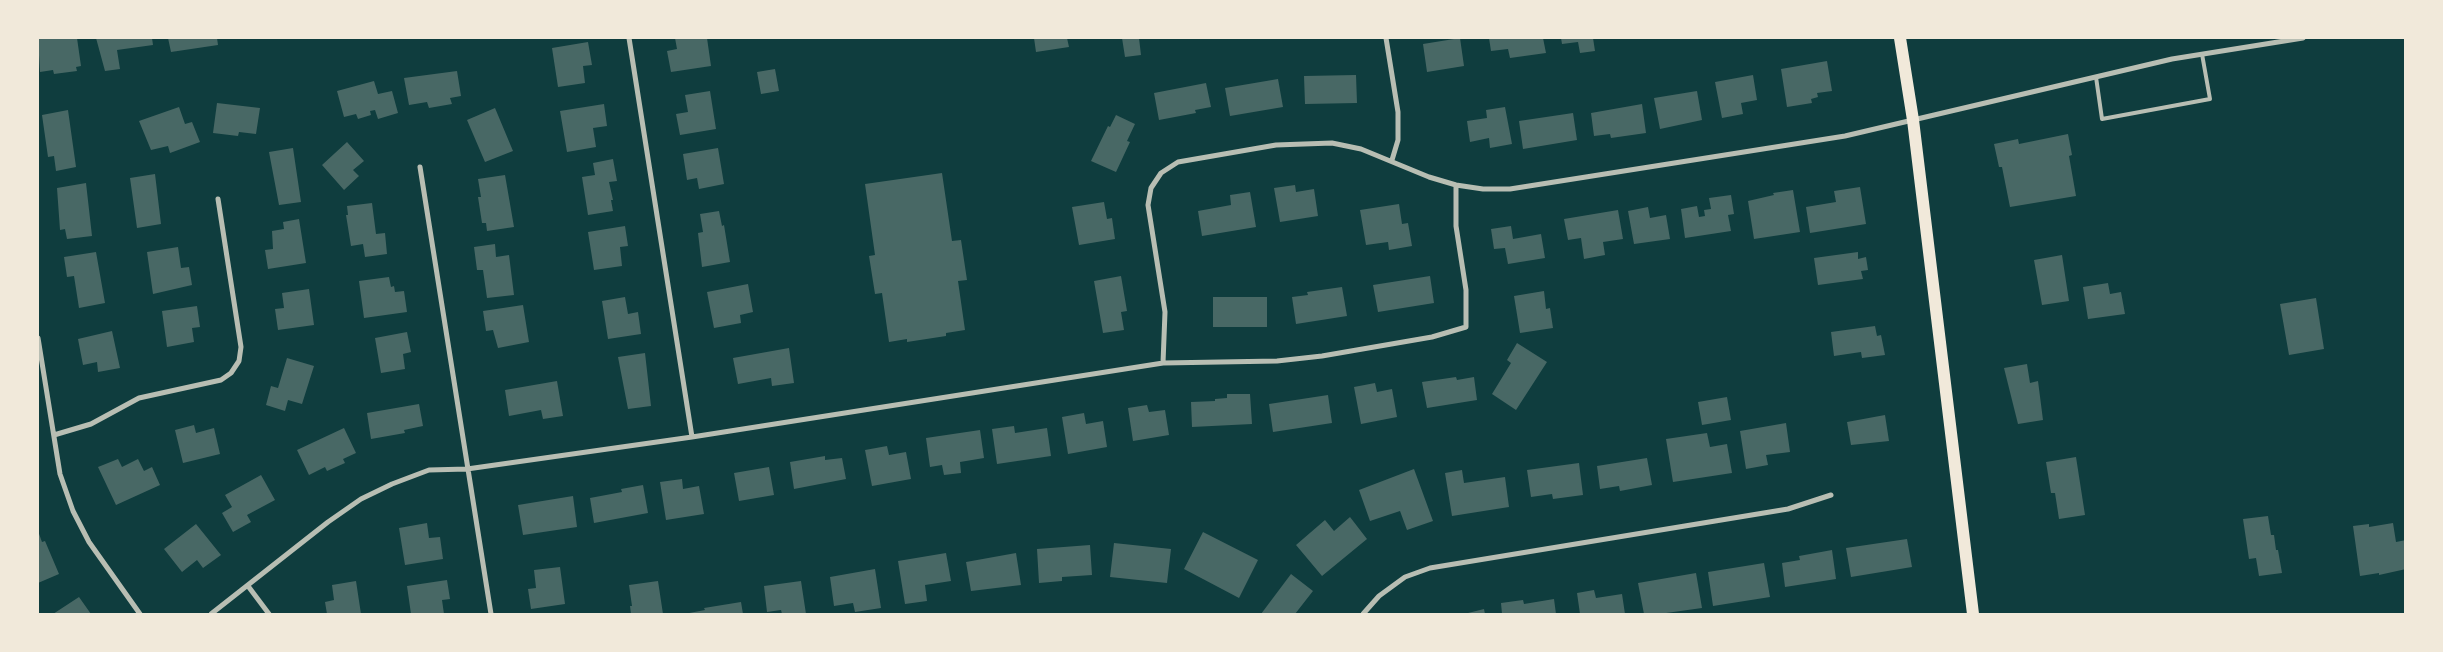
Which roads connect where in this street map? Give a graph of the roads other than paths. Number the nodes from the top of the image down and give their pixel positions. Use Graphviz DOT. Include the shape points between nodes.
graph roads {
  1 [pos="629,38"];
  2 [pos="1386,38"];
  3 [pos="1900,38"];
  4 [pos="2303,38"];
  5 [pos="2281,39"];
  6 [pos="2202,54"];
  7 [pos="2096,77"];
  8 [pos="1912,120"];
  9 [pos="1392,160"];
  10 [pos="420,167"];
  11 [pos="1456,185"];
  12 [pos="218,199"];
  13 [pos="38,338"];
  14 [pos="1163,363"];
  15 [pos="54,435"];
  16 [pos="692,437"];
  17 [pos="467,469"];
  18 [pos="1831,496"];
  19 [pos="248,586"];
  20 [pos="140,614"];
  21 [pos="211,614"];
  22 [pos="269,614"];
  23 [pos="491,614"];
  24 [pos="1364,614"];
  25 [pos="1973,614"];
  1 -- 16 [label="street"];
  2 -- 9 [label="street" via="1398,112 1398,140"];
  3 -- 8 [label="main road"];
  4 -- 5 [label="street"];
  5 -- 6 [label="street"];
  6 -- 7 [label="street"];
  6 -- 7 [label="lane" via="2210,99 2102,119"];
  7 -- 8 [label="street"];
  8 -- 11 [label="street" via="1845,136 1535,186 1482,189"];
  8 -- 25 [label="main road"];
  9 -- 11 [label="street"];
  9 -- 14 [label="street" via="1332,143 1307,143 1276,145 1178,162 1162,173 1151,188 1148,205 1165,312"];
  10 -- 17 [label="street"];
  11 -- 14 [label="street" via="1456,226 1466,290 1466,327 1432,337 1322,356 1277,361"];
  12 -- 15 [label="street" via="241,347 239,361 231,373 221,380 139,398 90,424"];
  13 -- 15 [label="street"];
  14 -- 16 [label="street"];
  15 -- 20 [label="street" via="60,474 73,511 89,542"];
  16 -- 17 [label="street"];
  17 -- 19 [label="street" via="429,470 361,500"];
  17 -- 23 [label="street"];
  18 -- 24 [label="street" via="1788,510 1430,568 1405,578 1379,596"];
  19 -- 21 [label="street"];
  19 -- 22 [label="street"];
}
